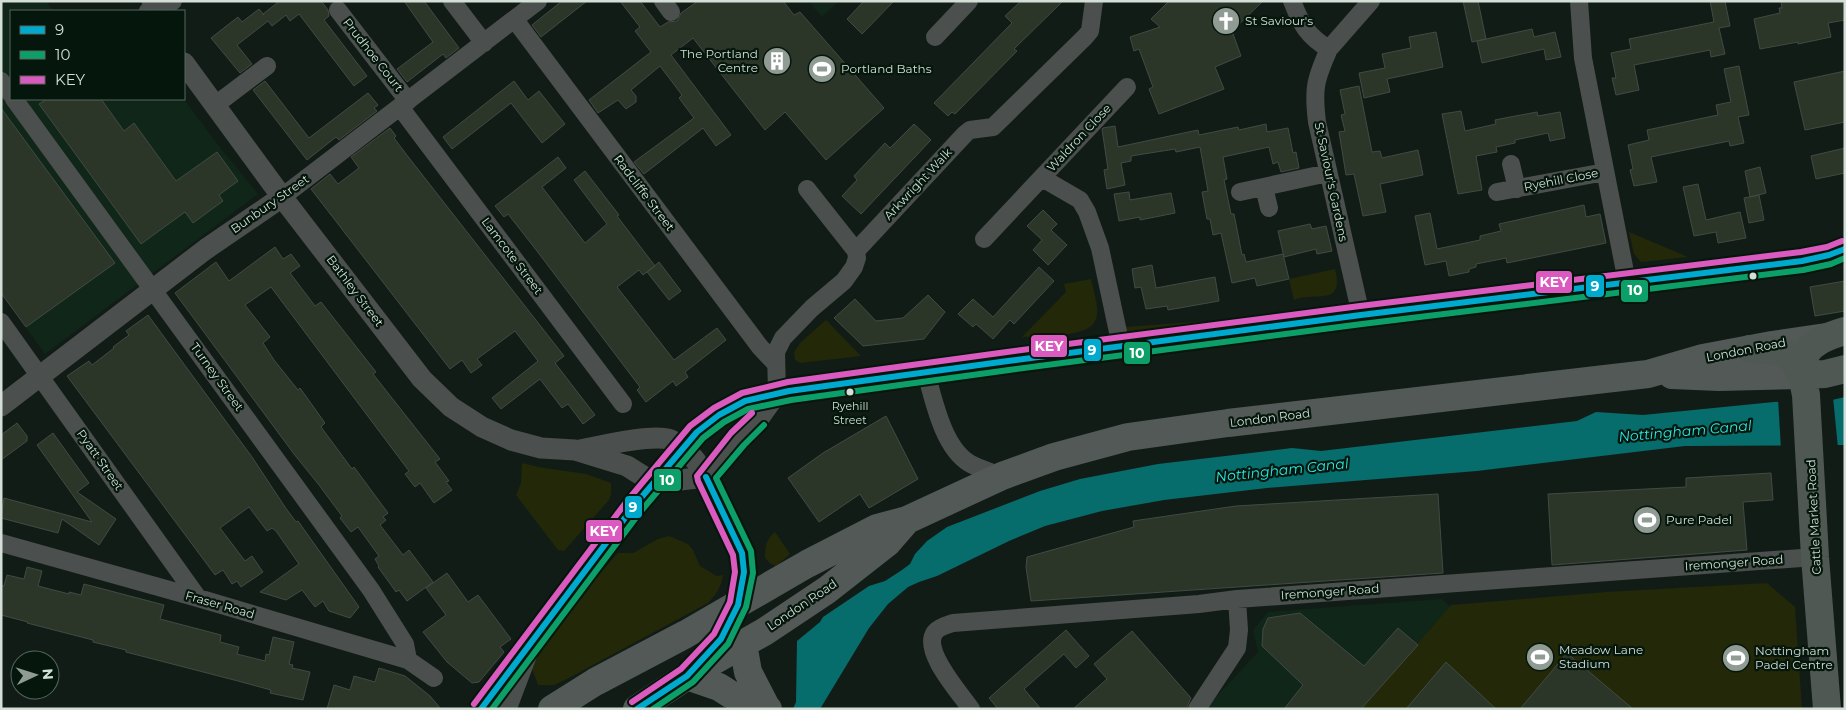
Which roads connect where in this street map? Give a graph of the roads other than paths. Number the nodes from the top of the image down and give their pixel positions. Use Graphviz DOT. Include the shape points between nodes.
graph roads {
  1 [pos="452,1"];
  2 [pos="538,1"];
  3 [pos="969,1"];
  4 [pos="1094,1"];
  5 [pos="1292,1"];
  6 [pos="1372,1"];
  7 [pos="1579,1"];
  8 [pos="338,10"];
  9 [pos="515,20"];
  10 [pos="935,37"];
  11 [pos="484,43"];
  12 [pos="1329,50"];
  13 [pos="185,64"];
  14 [pos="267,66"];
  15 [pos="1,81"];
  16 [pos="1127,87"];
  17 [pos="10,93"];
  18 [pos="15,100"];
  19 [pos="404,104"];
  20 [pos="214,106"];
  21 [pos="1511,164"];
  22 [pos="1328,172"];
  23 [pos="1605,172"];
  24 [pos="1042,178"];
  25 [pos="1264,187"];
  26 [pos="807,189"];
  27 [pos="1517,189"];
  28 [pos="1240,192"];
  29 [pos="1497,192"];
  30 [pos="282,197"];
  31 [pos="1268,208"];
  32 [pos="984,239"];
  33 [pos="1845,249"];
  34 [pos="856,251"];
  35 [pos="1627,282"];
  36 [pos="153,288"];
  37 [pos="1361,314"];
  38 [pos="1,322"];
  39 [pos="1835,334"];
  40 [pos="1121,346"];
  41 [pos="1750,349"];
  42 [pos="776,364"];
  43 [pos="1845,369"];
  44 [pos="926,373"];
  45 [pos="1648,374"];
  46 [pos="40,376"];
  47 [pos="1804,385"];
  48 [pos="777,393"];
  49 [pos="623,404"];
  50 [pos="1,406"];
  51 [pos="683,448"];
  52 [pos="575,450"];
  53 [pos="1002,476"];
  54 [pos="645,477"];
  55 [pos="706,477"];
  56 [pos="907,520"];
  57 [pos="1,543"];
  58 [pos="1815,558"];
  59 [pos="198,598"];
  60 [pos="1237,599"];
  61 [pos="738,604"];
  62 [pos="744,644"];
  63 [pos="408,660"];
  64 [pos="687,676"];
  65 [pos="434,678"];
  66 [pos="767,708"];
  67 [pos="506,709"];
  68 [pos="552,709"];
  69 [pos="637,709"];
  70 [pos="972,709"];
  71 [pos="1197,709"];
  72 [pos="1827,709"];
  1 -- 11 [label="street"];
  2 -- 9 [label="street, Bunbury Street"];
  3 -- 10 [label="street"];
  4 -- 34 [label="street, Arkwright Walk" via="1090,31 993,127 970,130 965,134"];
  5 -- 12 [label="street" via="1307,33"];
  6 -- 12 [label="street, St Saviour's Gardens"];
  7 -- 23 [label="street" via="1583,58"];
  8 -- 19 [label="street, Prudhoe Court"];
  9 -- 11 [label="street, Bunbury Street"];
  9 -- 42 [label="street, Radcliffe Street" via="755,341"];
  11 -- 19 [label="street, Bunbury Street"];
  12 -- 22 [label="street, St Saviour's Gardens" via="1314,96"];
  13 -- 20 [label="street, Bathley Street"];
  14 -- 20 [label="street"];
  15 -- 17 [label="street"];
  16 -- 24 [label="street, Waldron Close"];
  18 -- 36 [label="street, Turney Street"];
  19 -- 30 [label="street, Bunbury Street"];
  19 -- 49 [label="street, Lamcote Street"];
  20 -- 30 [label="street, Bathley Street"];
  21 -- 27 [label="street, Ryehill Close"];
  22 -- 25 [label="street"];
  22 -- 37 [label="street, St Saviour's Gardens"];
  23 -- 27 [label="street, Ryehill Close"];
  23 -- 35 [label="street"];
  24 -- 32 [label="street"];
  24 -- 40 [label="street, Waldron Close" via="1080,200 1087,212 1100,248"];
  25 -- 28 [label="street"];
  25 -- 31 [label="street"];
  26 -- 34 [label="street"];
  27 -- 29 [label="street, Ryehill Close"];
  30 -- 36 [label="street, Bunbury Street"];
  30 -- 52 [label="street, Bathley Street" via="422,379 451,407 482,427 511,440 541,448"];
  33 -- 35 [label="street" via="1802,261"];
  34 -- 42 [label="street, Arkwright Walk" via="858,258 844,281 783,338 776,352"];
  35 -- 37 [label="street"];
  36 -- 46 [label="street, Bunbury Street"];
  36 -- 63 [label="street, Turney Street" via="371,590 404,644"];
  37 -- 40 [label="street"];
  38 -- 46 [label="street, Pyatt Street"];
  39 -- 41 [label="main road, London Road"];
  39 -- 47 [label="highway, Cattle Market Road" via="1807,351 1803,358"];
  40 -- 44 [label="street"];
  41 -- 45 [label="main road, London Road"];
  41 -- 47 [label="highway" via="1788,355 1796,362"];
  42 -- 48 [label="street, Arkwright Walk"];
  43 -- 47 [label="highway, London Road" via="1825,374"];
  44 -- 48 [label="street"];
  44 -- 53 [label="street" via="938,413 957,453 972,465"];
  45 -- 47 [label="main road, London Road"];
  45 -- 53 [label="main road, London Road" via="1128,437 1054,457"];
  46 -- 50 [label="street, Bunbury Street"];
  46 -- 59 [label="street, Pyatt Street"];
  47 -- 58 [label="highway, Cattle Market Road"];
  48 -- 51 [label="street" via="745,401 722,413 697,432"];
  48 -- 55 [label="street" via="757,421"];
  51 -- 52 [label="street, Bathley Street" via="658,437"];
  51 -- 54 [label="street"];
  51 -- 55 [label="street"];
  52 -- 54 [label="street, Bathley Street" via="627,466"];
  53 -- 56 [label="main road, London Road"];
  54 -- 55 [label="street"];
  54 -- 67 [label="street" via="531,643"];
  55 -- 61 [label="street" via="742,553 744,572"];
  56 -- 61 [label="main road, London Road" via="877,528"];
  56 -- 62 [label="main road, London Road" via="887,542 827,590"];
  57 -- 59 [label="street, Fraser Road"];
  58 -- 60 [label="street, Iremonger Road"];
  58 -- 72 [label="highway, Cattle Market Road"];
  59 -- 63 [label="street, Fraser Road"];
  60 -- 70 [label="street, Iremonger Road" via="953,624 940,628 933,636 934,654"];
  60 -- 71 [label="street" via="1237,648"];
  61 -- 64 [label="street, London Road" via="721,639"];
  61 -- 68 [label="main road, London Road"];
  62 -- 64 [label="main road, London Road"];
  62 -- 66 [label="main road" via="748,672"];
  63 -- 65 [label="street, Fraser Road"];
  64 -- 66 [label="main road"];
  64 -- 69 [label="main road, London Road"];
}
